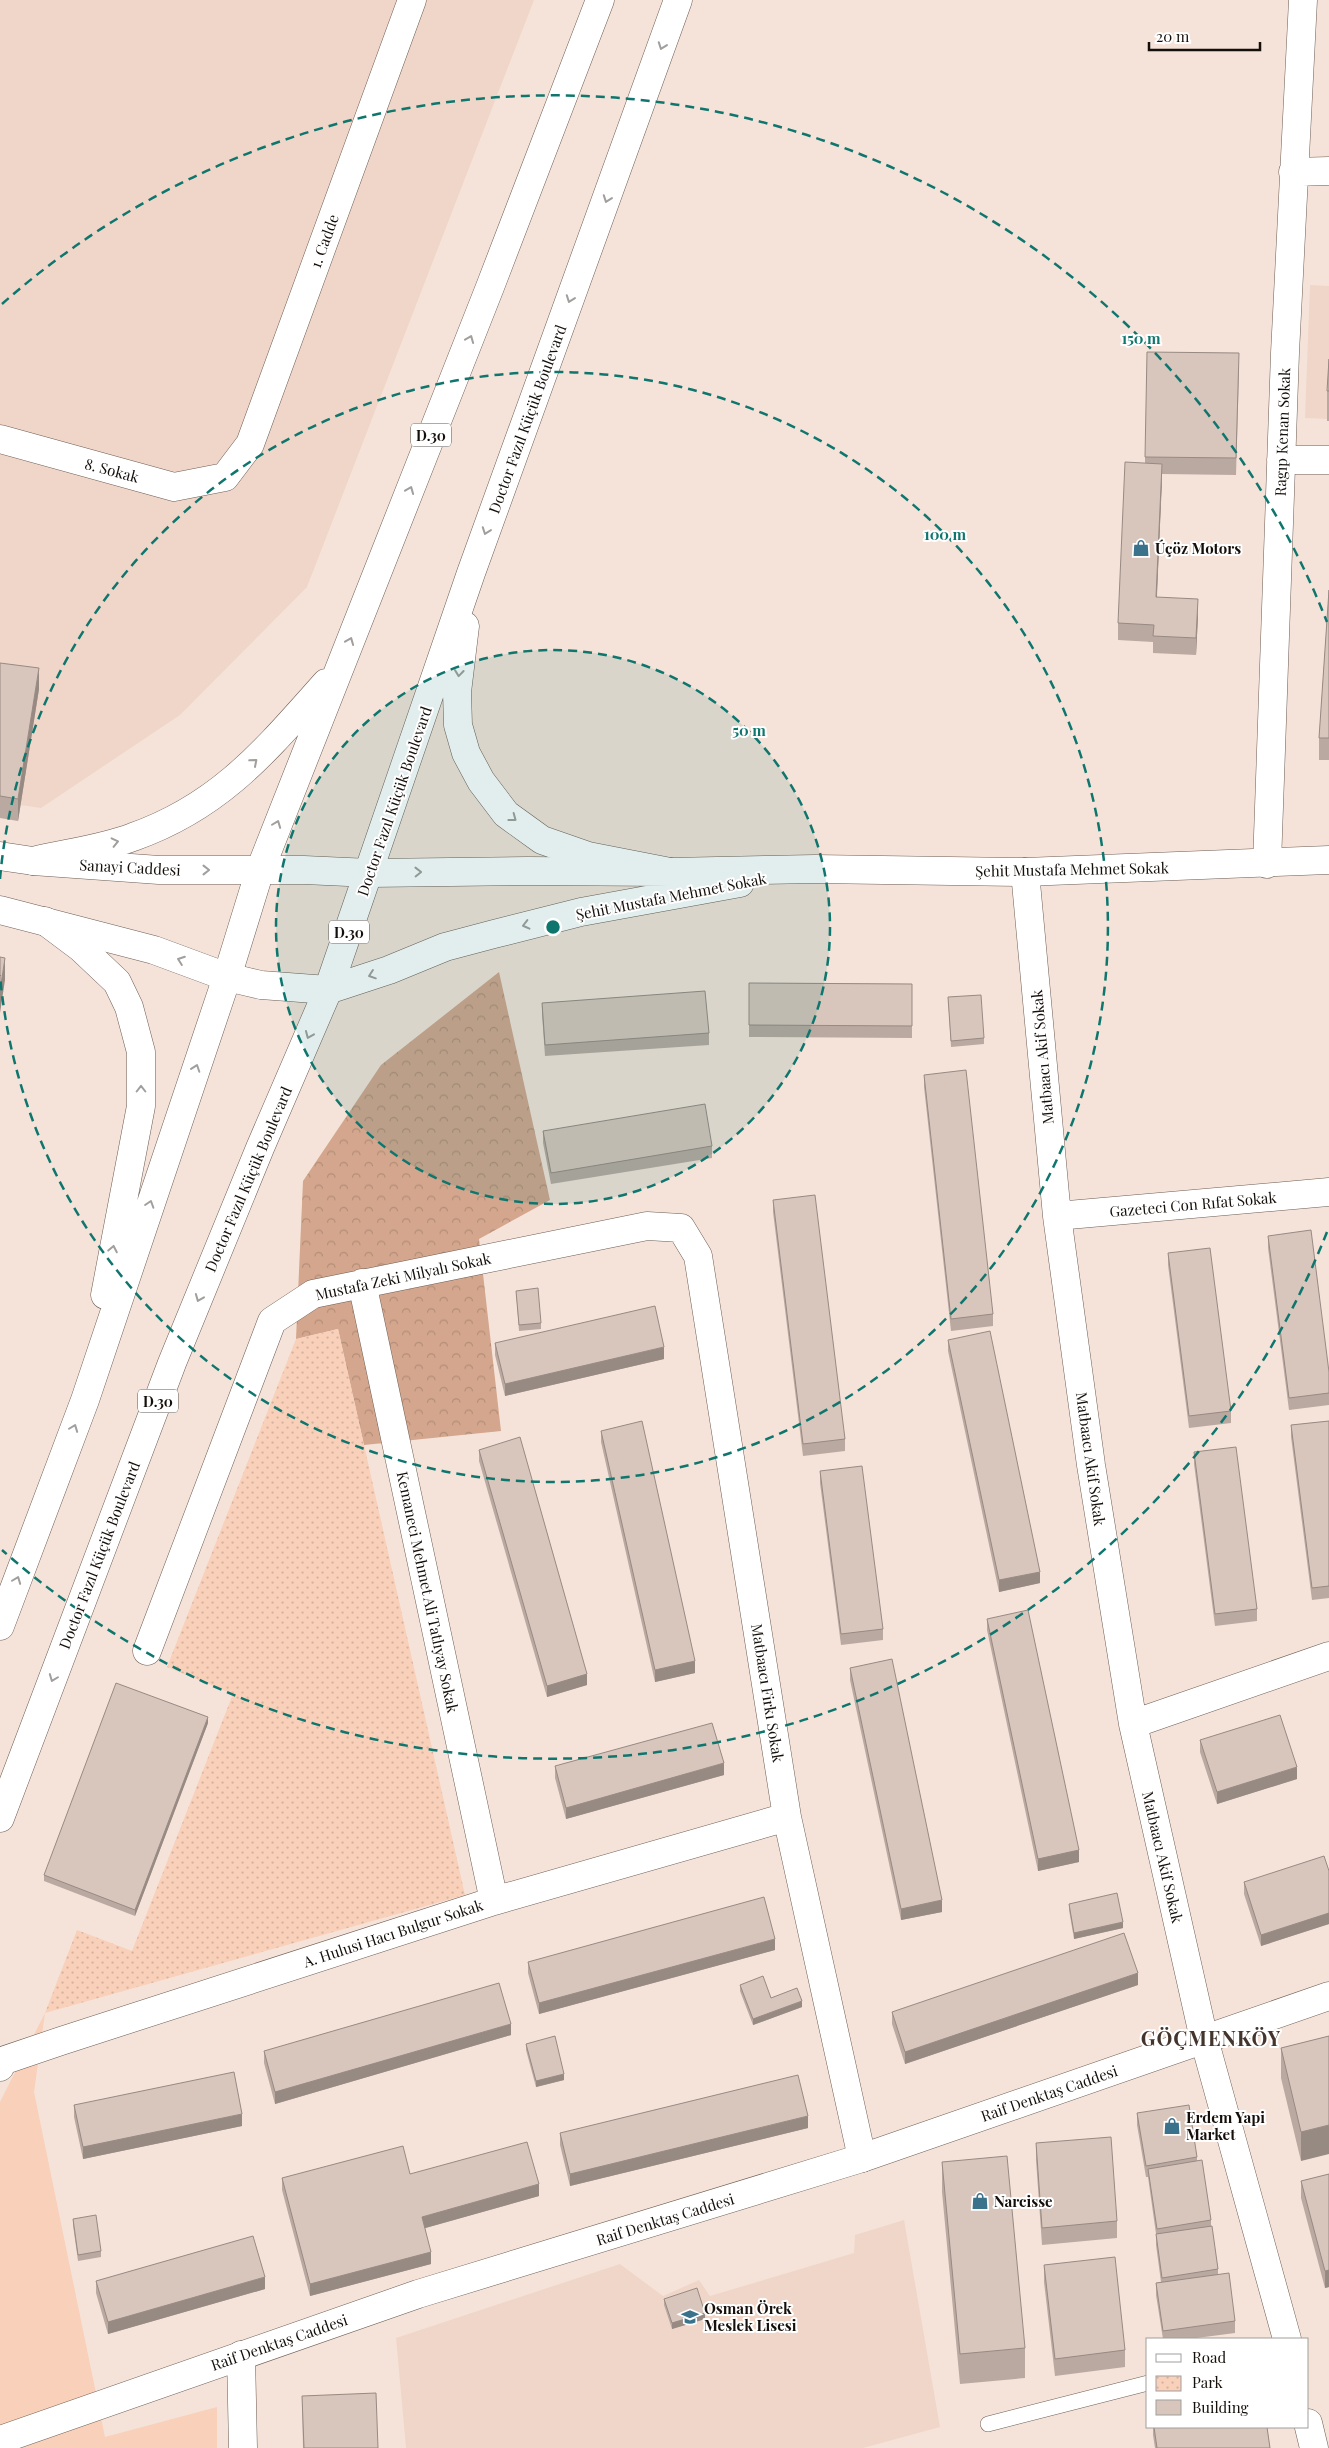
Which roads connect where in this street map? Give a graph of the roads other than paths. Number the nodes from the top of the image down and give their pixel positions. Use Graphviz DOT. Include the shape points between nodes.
graph roads {
  1 [pos="412,0"];
  2 [pos="600,0"];
  3 [pos="678,0"];
  4 [pos="1303,0"];
  5 [pos="1329,171"];
  6 [pos="1293,172"];
  7 [pos="0,439"];
  8 [pos="1282,460"];
  9 [pos="1329,460"];
  10 [pos="225,477"];
  11 [pos="471,572"];
  12 [pos="338,670"];
  13 [pos="0,856"];
  14 [pos="1329,860"];
  15 [pos="33,861"];
  16 [pos="1267,864"];
  17 [pos="815,869"];
  18 [pos="260,870"];
  19 [pos="670,872"];
  20 [pos="1025,872"];
  21 [pos="370,873"];
  22 [pos="0,910"];
  23 [pos="45,921"];
  24 [pos="227,977"];
  25 [pos="328,990"];
  26 [pos="1329,1192"];
  27 [pos="1056,1216"];
  28 [pos="681,1228"];
  29 [pos="362,1283"];
  30 [pos="85,1400"];
  31 [pos="0,1626"];
  32 [pos="148,1651"];
  33 [pos="1329,1656"];
  34 [pos="1133,1724"];
  35 [pos="788,1817"];
  36 [pos="0,1818"];
  37 [pos="494,1900"];
  38 [pos="1329,1996"];
  39 [pos="1204,2038"];
  40 [pos="1,2064"];
  41 [pos="862,2158"];
  42 [pos="1287,2338"];
  43 [pos="241,2355"];
  44 [pos="1146,2384"];
  45 [pos="988,2424"];
  46 [pos="1309,2427"];
  47 [pos="0,2440"];
  48 [pos="243,2448"];
  49 [pos="1314,2448"];
  1 -- 10 [label="main road, 1. Cadde" via="250,444"];
  12 -- 2 [label="main road, D.30, one-way"];
  3 -- 11 [label="main road, Doctor Fazıl Küçük Boulevard / D.30, one-way"];
  4 -- 6 [label="main road, Ragıp Kenan Sokak"];
  5 -- 6 [label="main road"];
  6 -- 8 [label="main road, Ragıp Kenan Sokak"];
  7 -- 10 [label="main road, 8. Sokak" via="174,487"];
  8 -- 9 [label="main road"];
  8 -- 16 [label="main road, Ragıp Kenan Sokak"];
  11 -- 19 [label="main road, one-way" via="457,692 458,725 466,753 481,781 506,814 542,840 588,856"];
  11 -- 21 [label="main road, Doctor Fazıl Küçük Boulevard / D.30"];
  15 -- 12 [label="main road, one-way" via="131,838 170,822 215,796 260,756"];
  18 -- 12 [label="main road, D.30, one-way"];
  13 -- 15 [label="main road, Sanayi Caddesi"];
  14 -- 16 [label="main road, Şehit Mustafa Mehmet Sokak"];
  15 -- 18 [label="main road, Sanayi Caddesi, one-way" via="158,870"];
  16 -- 20 [label="main road, Şehit Mustafa Mehmet Sokak"];
  17 -- 19 [label="main road, Şehit Mustafa Mehmet Sokak"];
  17 -- 20 [label="main road, Şehit Mustafa Mehmet Sokak"];
  17 -- 25 [label="main road, Şehit Mustafa Mehmet Sokak, one-way" via="581,912 511,929 445,947"];
  18 -- 21 [label="main road, Sanayi Caddesi"];
  18 -- 24 [label="main road, D.30"];
  21 -- 19 [label="main road, Şehit Mustafa Mehmet Sokak, one-way"];
  20 -- 27 [label="main road, Matbaacı Akif Sokak"];
  21 -- 25 [label="main road, Doctor Fazıl Küçük Boulevard / D.30"];
  22 -- 23 [label="main road"];
  24 -- 23 [label="main road, one-way" via="154,950"];
  30 -- 23 [label="main road, one-way" via="141,1106 140,1052 129,1007 117,982 81,948"];
  24 -- 25 [label="main road" via="262,986"];
  30 -- 24 [label="main road, D.30, one-way"];
  25 -- 36 [label="main road, Doctor Fazıl Küçük Boulevard / D.30, one-way" via="172,1363"];
  26 -- 27 [label="main road, Gazeteci Con Rıfat Sokak"];
  27 -- 34 [label="main road, Matbaacı Akif Sokak" via="1091,1465"];
  28 -- 29 [label="main road, Mustafa Zeki Milyalı Sokak" via="647,1226"];
  28 -- 35 [label="main road, Matbaacı Firkı Sokak" via="698,1256"];
  29 -- 32 [label="main road, Mustafa Zeki Milyalı Sokak" via="313,1294 272,1321"];
  29 -- 37 [label="main road, Kemaneci Mehmet Ali Tatlıyay Sokak"];
  31 -- 30 [label="main road, D.30, one-way"];
  33 -- 34 [label="main road"];
  34 -- 39 [label="main road, Matbaacı Akif Sokak"];
  35 -- 37 [label="main road, A. Hulusi Hacı Bulgur Sokak"];
  35 -- 41 [label="main road, Matbaacı Firkı Sokak"];
  37 -- 40 [label="main road, A. Hulusi Hacı Bulgur Sokak"];
  38 -- 39 [label="main road, Raif Denktaş Caddesi"];
  39 -- 41 [label="main road, Raif Denktaş Caddesi"];
  39 -- 42 [label="main road, Matbaacı Akif Sokak"];
  41 -- 43 [label="main road, Raif Denktaş Caddesi" via="418,2294"];
  43 -- 47 [label="main road, Raif Denktaş Caddesi"];
  43 -- 48 [label="main road"];
  44 -- 45 [label="lane"];
  46 -- 49 [label="main road"];
}
